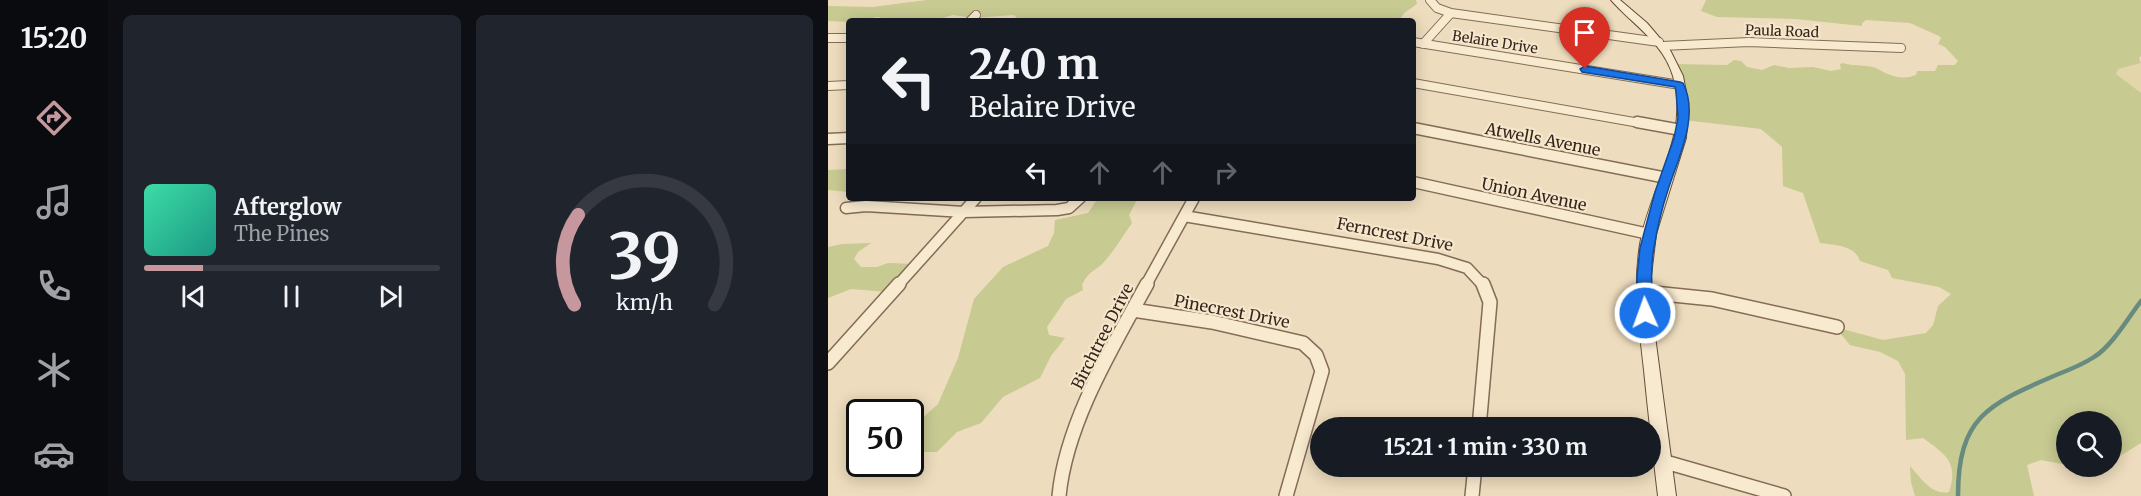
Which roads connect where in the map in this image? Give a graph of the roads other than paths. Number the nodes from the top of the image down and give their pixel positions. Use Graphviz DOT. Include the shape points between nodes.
graph roads {
  1 [pos="1430,0"];
  2 [pos="1615,0"];
  3 [pos="1451,13"];
  4 [pos="828,38"];
  5 [pos="846,38"];
  6 [pos="1416,43"];
  7 [pos="1423,44"];
  8 [pos="1660,44"];
  9 [pos="1901,48"];
  10 [pos="1416,84"];
  11 [pos="846,85"];
  12 [pos="1680,85"];
  13 [pos="828,86"];
  14 [pos="1416,129"];
  15 [pos="1681,130"];
  16 [pos="846,138"];
  17 [pos="828,139"];
  18 [pos="1666,178"];
  19 [pos="1416,183"];
  20 [pos="973,201"];
  21 [pos="1076,201"];
  22 [pos="1192,201"];
  23 [pos="846,208"];
  24 [pos="964,212"];
  25 [pos="1185,216"];
  26 [pos="1649,234"];
  27 [pos="1644,292"];
  28 [pos="1133,310"];
  29 [pos="1837,327"];
  30 [pos="828,363"];
  31 [pos="1480,417"];
  32 [pos="1662,460"];
  33 [pos="1474,477"];
  34 [pos="1059,496"];
  35 [pos="1286,496"];
  36 [pos="1472,496"];
  37 [pos="1667,496"];
  38 [pos="1784,496"];
  1 -- 3 [label="street" via="1437,8"];
  2 -- 8 [label="main road"];
  3 -- 7 [label="street"];
  3 -- 8 [label="street, Paula Road"];
  4 -- 5 [label="street"];
  6 -- 7 [label="street, Belaire Drive"];
  7 -- 12 [label="street, Belaire Drive"];
  8 -- 9 [label="street, Paula Road" via="1749,42"];
  8 -- 12 [label="main road"];
  10 -- 15 [label="street"];
  11 -- 13 [label="street"];
  12 -- 15 [label="main road"];
  14 -- 18 [label="street, Atwells Avenue"];
  15 -- 18 [label="main road"];
  16 -- 17 [label="street"];
  18 -- 26 [label="main road"];
  19 -- 26 [label="street, Union Avenue"];
  20 -- 24 [label="street"];
  21 -- 24 [label="street" via="1064,210"];
  22 -- 25 [label="street, Birchtree Drive"];
  23 -- 24 [label="street"];
  24 -- 30 [label="street"];
  25 -- 28 [label="street, Birchtree Drive"];
  25 -- 31 [label="street, Ferncrest Drive" via="1427,256 1461,265 1478,275 1490,302"];
  26 -- 27 [label="main road"];
  27 -- 29 [label="street" via="1712,299"];
  27 -- 32 [label="main road"];
  28 -- 34 [label="street, Birchtree Drive" via="1071,433"];
  28 -- 35 [label="street, Pinecrest Drive" via="1283,337 1302,343 1316,354 1322,366 1320,379"];
  32 -- 37 [label="main road"];
  32 -- 38 [label="street"];
  33 -- 36 [label="street"];
}
